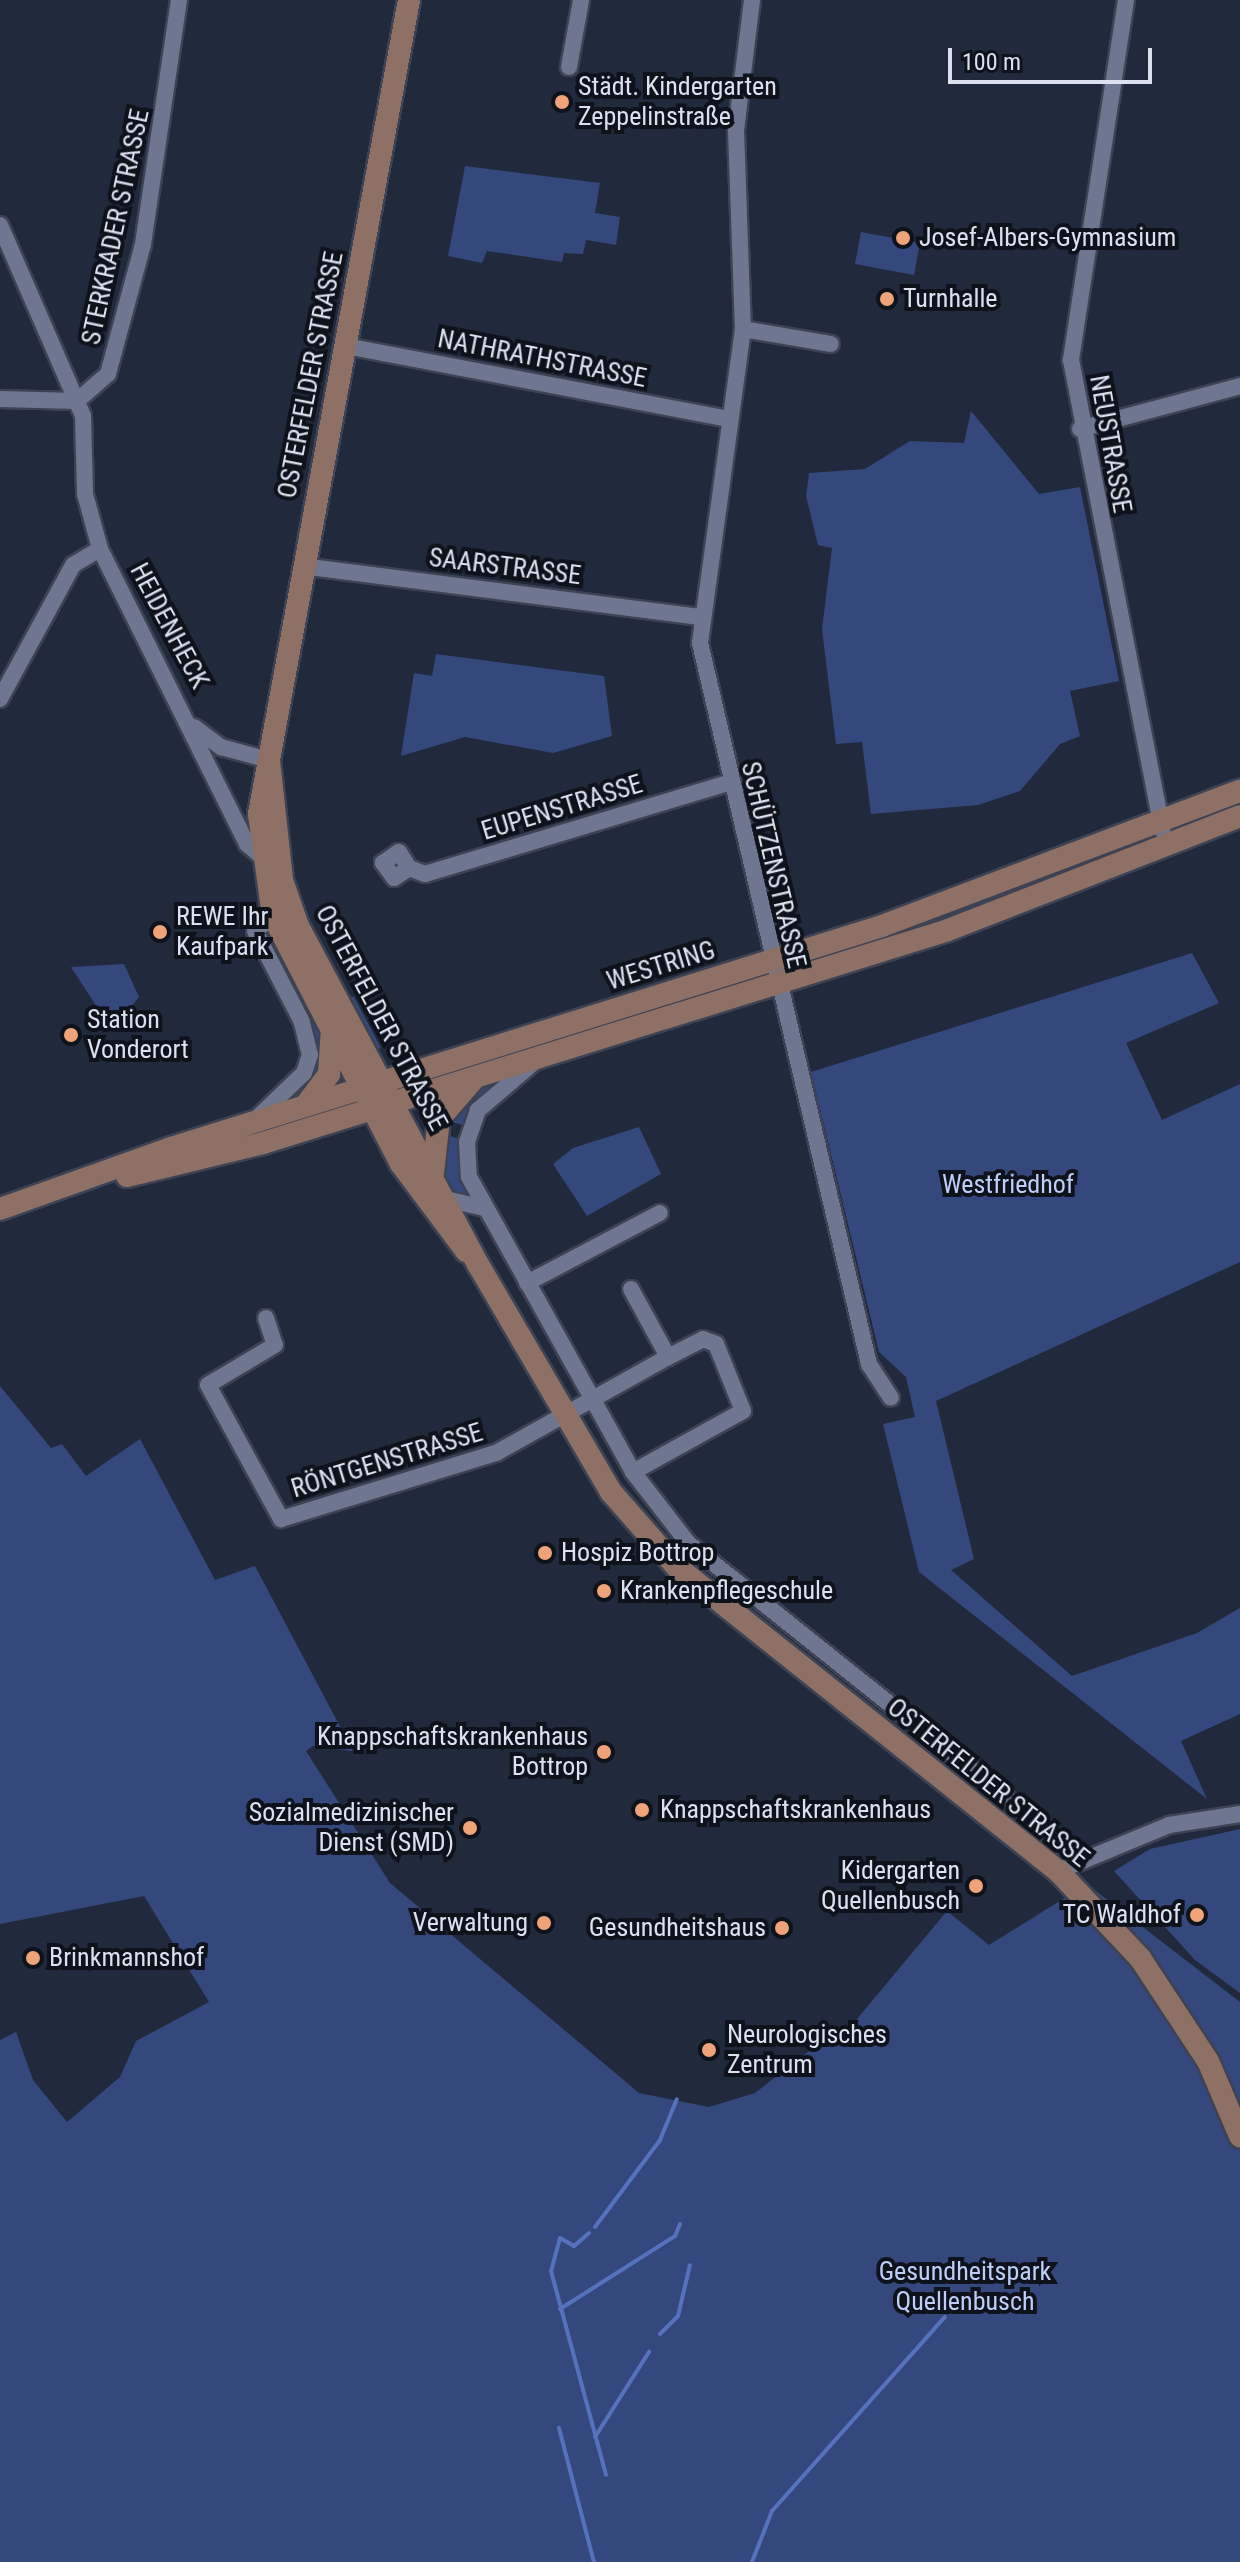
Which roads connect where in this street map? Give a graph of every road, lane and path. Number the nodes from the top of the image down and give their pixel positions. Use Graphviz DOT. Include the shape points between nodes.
graph roads {
  1 [pos="179,0"];
  2 [pos="409,0"];
  3 [pos="581,0"];
  4 [pos="752,0"];
  5 [pos="1126,0"];
  6 [pos="569,67"];
  7 [pos="0,225"];
  8 [pos="743,329"];
  9 [pos="831,344"];
  10 [pos="346,346"];
  11 [pos="1240,386"];
  12 [pos="0,399"];
  13 [pos="77,401"];
  14 [pos="728,419"];
  15 [pos="1080,429"];
  16 [pos="100,549"];
  17 [pos="302,566"];
  18 [pos="702,617"];
  19 [pos="0,699"];
  20 [pos="194,727"];
  21 [pos="269,760"];
  22 [pos="728,783"];
  23 [pos="1240,791"];
  24 [pos="1240,816"];
  25 [pos="1161,821"];
  26 [pos="1162,847"];
  27 [pos="263,858"];
  28 [pos="409,868"];
  29 [pos="273,916"];
  30 [pos="773,972"];
  31 [pos="332,1026"];
  32 [pos="539,1059"];
  33 [pos="476,1077"];
  34 [pos="375,1084"];
  35 [pos="305,1106"];
  36 [pos="384,1106"];
  37 [pos="254,1122"];
  38 [pos="433,1174"];
  39 [pos="94,1181"];
  40 [pos="450,1200"];
  41 [pos="485,1208"];
  42 [pos="0,1209"];
  43 [pos="660,1213"];
  44 [pos="479,1266"];
  45 [pos="527,1283"];
  46 [pos="631,1289"];
  47 [pos="266,1318"];
  48 [pos="668,1357"];
  49 [pos="891,1398"];
  50 [pos="590,1399"];
  51 [pos="567,1413"];
  52 [pos="633,1472"];
  53 [pos="693,1547"];
  54 [pos="677,1567"];
  55 [pos="836,1662"];
  56 [pos="819,1683"];
  57 [pos="1240,1814"];
  58 [pos="1085,1860"];
  59 [pos="1058,1871"];
  60 [pos="1240,2136"];
  1 -- 13 [label="street, STERKRADER STRASSE" via="143,244 108,374"];
  2 -- 10 [label="main road, OSTERFELDER STRASSE"];
  3 -- 6 [label="street"];
  4 -- 8 [label="street, SCHÜTZENSTRASSE" via="736,130"];
  5 -- 15 [label="street, NEUSTRASSE" via="1071,360"];
  7 -- 13 [label="street"];
  8 -- 9 [label="street"];
  8 -- 14 [label="street, SCHÜTZENSTRASSE"];
  10 -- 14 [label="street, NATHRATHSTRASSE"];
  10 -- 17 [label="main road, OSTERFELDER STRASSE"];
  11 -- 15 [label="street"];
  12 -- 13 [label="street"];
  13 -- 16 [label="street" via="86,430 85,494"];
  14 -- 18 [label="street, SCHÜTZENSTRASSE"];
  15 -- 25 [label="street, NEUSTRASSE"];
  16 -- 19 [label="street" via="73,565"];
  16 -- 20 [label="street, HEIDENHECK"];
  17 -- 18 [label="street, SAARSTRASSE"];
  17 -- 21 [label="main road, OSTERFELDER STRASSE"];
  18 -- 22 [label="street, SCHÜTZENSTRASSE" via="700,643"];
  20 -- 21 [label="street, HEIDENHECK" via="221,747"];
  20 -- 27 [label="street, HEIDENHECK" via="247,844"];
  21 -- 27 [label="main road, OSTERFELDER STRASSE" via="259,814"];
  21 -- 34 [label="main road, OSTERFELDER STRASSE" via="282,880 298,926"];
  22 -- 28 [label="street, EUPENSTRASSE" via="425,874"];
  22 -- 30 [label="street, SCHÜTZENSTRASSE"];
  23 -- 25 [label="main road, WESTRING"];
  24 -- 26 [label="main road, WESTRING"];
  25 -- 26 [label="street, NEUSTRASSE"];
  25 -- 30 [label="main road, WESTRING"];
  26 -- 30 [label="main road, WESTRING" via="948,930"];
  27 -- 29 [label="main road, OSTERFELDER STRASSE"];
  29 -- 31 [label="main road, OSTERFELDER STRASSE"];
  29 -- 37 [label="street, OSTERFELDER STRASSE" via="255,931 302,1022 310,1055 304,1073"];
  30 -- 32 [label="main road, WESTRING"];
  30 -- 34 [label="main road, WESTRING"];
  30 -- 49 [label="street, SCHÜTZENSTRASSE" via="869,1364"];
  31 -- 34 [label="main road, OSTERFELDER STRASSE"];
  31 -- 35 [label="main road" via="329,1074"];
  32 -- 33 [label="main road, WESTRING"];
  32 -- 41 [label="street, OSTERFELDER STRASSE" via="496,1090 471,1123 469,1177"];
  33 -- 36 [label="main road, WESTRING"];
  33 -- 38 [label="main road" via="439,1119"];
  34 -- 35 [label="main road, WESTRING"];
  34 -- 36 [label="main road, OSTERFELDER STRASSE"];
  35 -- 37 [label="main road, WESTRING"];
  36 -- 38 [label="main road, OSTERFELDER STRASSE"];
  36 -- 39 [label="main road, WESTRING" via="170,1168"];
  36 -- 44 [label="main road, OSTERFELDER STRASSE" via="423,1199"];
  37 -- 39 [label="main road, WESTRING"];
  38 -- 40 [label="main road, OSTERFELDER STRASSE"];
  39 -- 42 [label="main road, WESTRING"];
  40 -- 41 [label="street"];
  40 -- 44 [label="main road, OSTERFELDER STRASSE"];
  41 -- 45 [label="street, OSTERFELDER STRASSE"];
  43 -- 45 [label="street"];
  44 -- 51 [label="main road, OSTERFELDER STRASSE"];
  45 -- 50 [label="street, OSTERFELDER STRASSE"];
  46 -- 48 [label="street"];
  47 -- 51 [label="street, RÖNTGENSTRASSE" via="275,1345 208,1385 281,1519 496,1453"];
  48 -- 50 [label="street"];
  48 -- 52 [label="street" via="703,1339 716,1344 743,1411"];
  50 -- 51 [label="street"];
  50 -- 52 [label="street, OSTERFELDER STRASSE"];
  51 -- 54 [label="main road, OSTERFELDER STRASSE" via="611,1492"];
  52 -- 53 [label="street, OSTERFELDER STRASSE"];
  53 -- 54 [label="street"];
  53 -- 55 [label="street, OSTERFELDER STRASSE"];
  54 -- 56 [label="main road, OSTERFELDER STRASSE"];
  55 -- 56 [label="street"];
  55 -- 58 [label="street, OSTERFELDER STRASSE"];
  56 -- 59 [label="main road, OSTERFELDER STRASSE"];
  57 -- 58 [label="street" via="1169,1825"];
  58 -- 59 [label="street"];
  59 -- 60 [label="main road, OSTERFELDER STRASSE" via="1140,1958 1208,2061"];
}
